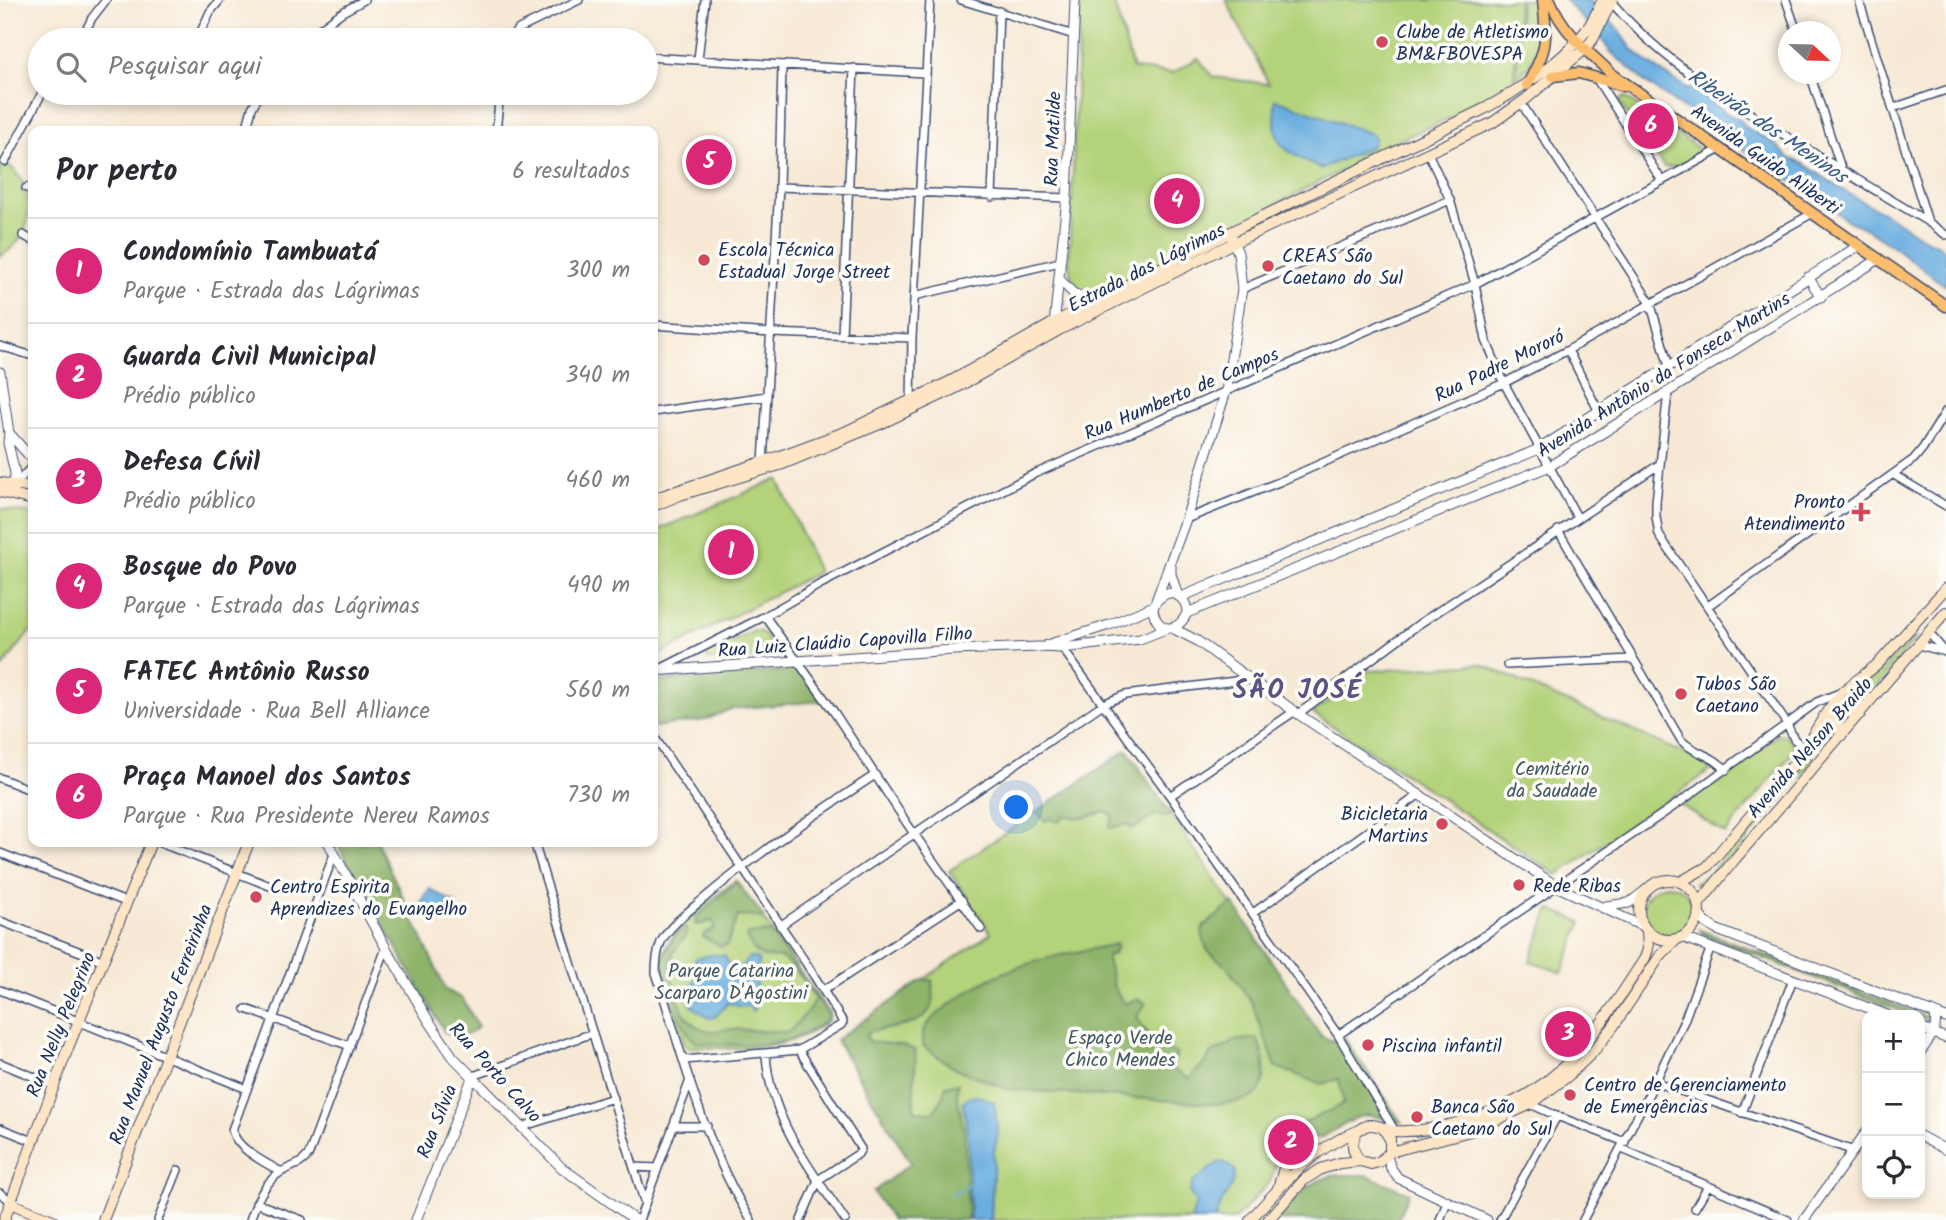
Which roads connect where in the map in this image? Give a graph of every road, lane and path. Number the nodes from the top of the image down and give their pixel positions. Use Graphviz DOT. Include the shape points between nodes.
graph roads {
  1 [pos="106,0"];
  2 [pos="220,0"];
  3 [pos="364,0"];
  4 [pos="579,0"];
  5 [pos="705,0"];
  6 [pos="930,0"];
  7 [pos="961,0"];
  8 [pos="1075,0"];
  9 [pos="1543,0"];
  10 [pos="1550,0"];
  11 [pos="1786,0"];
  12 [pos="1859,0"];
  13 [pos="1608,2"];
  14 [pos="999,11"];
  15 [pos="1793,21"];
  16 [pos="87,28"];
  17 [pos="203,28"];
  18 [pos="320,28"];
  19 [pos="521,28"];
  20 [pos="1074,35"];
  21 [pos="1581,45"];
  22 [pos="658,57"];
  23 [pos="698,59"];
  24 [pos="782,66"];
  25 [pos="854,68"];
  26 [pos="925,73"];
  27 [pos="1553,76"];
  28 [pos="1595,77"];
  29 [pos="1813,84"];
  30 [pos="1527,85"];
  31 [pos="1635,90"];
  32 [pos="1946,90"];
  33 [pos="1521,103"];
  34 [pos="36,105"];
  35 [pos="254,105"];
  36 [pos="499,105"];
  37 [pos="1893,108"];
  38 [pos="247,126"];
  39 [pos="497,126"];
  40 [pos="1720,149"];
  41 [pos="1428,153"];
  42 [pos="5,162"];
  43 [pos="1842,171"];
  44 [pos="1662,181"];
  45 [pos="779,187"];
  46 [pos="849,189"];
  47 [pos="919,192"];
  48 [pos="992,197"];
  49 [pos="1067,198"];
  50 [pos="1450,200"];
  51 [pos="1813,213"];
  52 [pos="1596,219"];
  53 [pos="1928,222"];
  54 [pos="23,235"];
  55 [pos="1946,235"];
  56 [pos="28,238"];
  57 [pos="1232,238"];
  58 [pos="1860,245"];
  59 [pos="1879,259"];
  60 [pos="1060,262"];
  61 [pos="1808,277"];
  62 [pos="1059,279"];
  63 [pos="1475,284"];
  64 [pos="1242,289"];
  65 [pos="914,296"];
  66 [pos="1821,297"];
  67 [pos="1650,302"];
  68 [pos="1093,303"];
  69 [pos="1946,306"];
  70 [pos="658,326"];
  71 [pos="1054,328"];
  72 [pos="771,333"];
  73 [pos="842,335"];
  74 [pos="912,338"];
  75 [pos="0,346"];
  76 [pos="1568,350"];
  77 [pos="28,354"];
  78 [pos="1669,366"];
  79 [pos="0,372"];
  80 [pos="1504,383"];
  81 [pos="1226,391"];
  82 [pos="1668,392"];
  83 [pos="767,396"];
  84 [pos="911,404"];
  85 [pos="658,411"];
  86 [pos="1946,411"];
  87 [pos="1599,412"];
  88 [pos="9,433"];
  89 [pos="1539,449"];
  90 [pos="28,456"];
  91 [pos="1660,464"];
  92 [pos="763,466"];
  93 [pos="1550,466"];
  94 [pos="28,469"];
  95 [pos="1894,475"];
  96 [pos="0,483"];
  97 [pos="28,489"];
  98 [pos="14,490"];
  99 [pos="0,492"];
  100 [pos="28,497"];
  101 [pos="658,498"];
  102 [pos="658,504"];
  103 [pos="1946,506"];
  104 [pos="1577,517"];
  105 [pos="1186,519"];
  106 [pos="1558,530"];
  107 [pos="1173,554"];
  108 [pos="1946,588"];
  109 [pos="1180,596"];
  110 [pos="1155,603"];
  111 [pos="1708,606"];
  112 [pos="1946,612"];
  113 [pos="1186,615"];
  114 [pos="765,616"];
  115 [pos="1170,628"];
  116 [pos="1090,632"];
  117 [pos="1929,633"];
  118 [pos="1903,636"];
  119 [pos="1196,640"];
  120 [pos="1060,645"];
  121 [pos="1095,645"];
  122 [pos="1919,645"];
  123 [pos="1633,659"];
  124 [pos="797,661"];
  125 [pos="1507,665"];
  126 [pos="658,669"];
  127 [pos="658,670"];
  128 [pos="1252,679"];
  129 [pos="1839,696"];
  130 [pos="1103,704"];
  131 [pos="1296,712"];
  132 [pos="1860,714"];
  133 [pos="1823,717"];
  134 [pos="1787,724"];
  135 [pos="1841,736"];
  136 [pos="658,742"];
  137 [pos="1805,749"];
  138 [pos="1828,752"];
  139 [pos="1726,770"];
  140 [pos="875,775"];
  141 [pos="0,778"];
  142 [pos="28,789"];
  143 [pos="1420,794"];
  144 [pos="1170,796"];
  145 [pos="913,832"];
  146 [pos="149,847"];
  147 [pos="170,847"];
  148 [pos="248,847"];
  149 [pos="330,847"];
  150 [pos="536,847"];
  151 [pos="0,853"];
  152 [pos="334,854"];
  153 [pos="741,867"];
  154 [pos="237,874"];
  155 [pos="1680,882"];
  156 [pos="1558,887"];
  157 [pos="275,888"];
  158 [pos="1646,890"];
  159 [pos="962,900"];
  160 [pos="127,902"];
  161 [pos="1601,906"];
  162 [pos="1698,909"];
  163 [pos="1253,914"];
  164 [pos="0,921"];
  165 [pos="780,926"];
  166 [pos="981,929"];
  167 [pos="1646,929"];
  168 [pos="1680,938"];
  169 [pos="1711,947"];
  170 [pos="386,948"];
  171 [pos="104,961"];
  172 [pos="1793,979"];
  173 [pos="0,990"];
  174 [pos="824,990"];
  175 [pos="246,1009"];
  176 [pos="1874,1010"];
  177 [pos="1934,1013"];
  178 [pos="1946,1018"];
  179 [pos="273,1019"];
  180 [pos="79,1022"];
  181 [pos="1925,1030"];
  182 [pos="593,1032"];
  183 [pos="1933,1033"];
  184 [pos="1338,1035"];
  185 [pos="1946,1038"];
  186 [pos="1925,1045"];
  187 [pos="349,1046"];
  188 [pos="799,1050"];
  189 [pos="766,1054"];
  190 [pos="166,1056"];
  191 [pos="684,1060"];
  192 [pos="0,1063"];
  193 [pos="473,1076"];
  194 [pos="690,1080"];
  195 [pos="1655,1082"];
  196 [pos="54,1085"];
  197 [pos="247,1089"];
  198 [pos="613,1098"];
  199 [pos="1519,1098"];
  200 [pos="1531,1104"];
  201 [pos="1742,1113"];
  202 [pos="1557,1116"];
  203 [pos="673,1126"];
  204 [pos="707,1126"];
  205 [pos="521,1127"];
  206 [pos="0,1128"];
  207 [pos="1383,1128"];
  208 [pos="1357,1131"];
  209 [pos="1395,1131"];
  210 [pos="1864,1136"];
  211 [pos="1925,1139"];
  212 [pos="33,1141"];
  213 [pos="1623,1145"];
  214 [pos="1854,1150"];
  215 [pos="1946,1150"];
  216 [pos="1289,1152"];
  217 [pos="1388,1154"];
  218 [pos="1361,1161"];
  219 [pos="634,1167"];
  220 [pos="658,1168"];
  221 [pos="178,1170"];
  222 [pos="281,1172"];
  223 [pos="818,1180"];
  224 [pos="1708,1186"];
  225 [pos="1278,1189"];
  226 [pos="0,1193"];
  227 [pos="11,1201"];
  228 [pos="1447,1202"];
  229 [pos="256,1203"];
  230 [pos="645,1203"];
  231 [pos="1695,1208"];
  232 [pos="4,1220"];
  233 [pos="53,1220"];
  234 [pos="103,1220"];
  235 [pos="158,1220"];
  236 [pos="250,1220"];
  237 [pos="302,1220"];
  238 [pos="416,1220"];
  239 [pos="637,1220"];
  240 [pos="751,1220"];
  241 [pos="801,1220"];
  242 [pos="845,1220"];
  243 [pos="1250,1220"];
  244 [pos="1268,1220"];
  245 [pos="1440,1220"];
  246 [pos="1488,1220"];
  247 [pos="1500,1220"];
  248 [pos="1583,1220"];
  249 [pos="1788,1220"];
  250 [pos="1804,1220"];
  1 -- 16 [label="street"];
  2 -- 17 [label="street"];
  3 -- 18 [label="street"];
  4 -- 19 [label="street"];
  5 -- 23 [label="street"];
  6 -- 26 [label="street"];
  7 -- 14 [label="street"];
  8 -- 20 [label="street, Rua Matilde"];
  9 -- 30 [label="main road" via="1547,41"];
  10 -- 21 [label="main road, Avenida Guido Aliberti"];
  11 -- 15 [label="street"];
  12 -- 37 [label="street"];
  13 -- 21 [label="main road, Estrada das Lágrimas"];
  13 -- 43 [label="street" via="1675,63"];
  14 -- 20 [label="street"];
  14 -- 48 [label="street"];
  20 -- 49 [label="street, Rua Matilde"];
  21 -- 27 [label="main road, Estrada das Lágrimas"];
  21 -- 30 [label="main road, Estrada das Lágrimas"];
  21 -- 31 [label="main road, Avenida Guido Aliberti"];
  22 -- 23 [label="street"];
  23 -- 24 [label="street"];
  24 -- 25 [label="street"];
  24 -- 45 [label="street"];
  25 -- 26 [label="street"];
  25 -- 46 [label="street"];
  26 -- 47 [label="street"];
  27 -- 28 [label="main road" via="1572,72"];
  27 -- 33 [label="main road, Estrada das Lágrimas"];
  28 -- 31 [label="main road"];
  28 -- 44 [label="street"];
  29 -- 43 [label="street"];
  30 -- 57 [label="main road, Estrada das Lágrimas"];
  31 -- 40 [label="main road, Avenida Guido Aliberti"];
  32 -- 37 [label="street"];
  33 -- 41 [label="main road, Estrada das Lágrimas" via="1492,123"];
  33 -- 52 [label="street"];
  34 -- 42 [label="street"];
  35 -- 38 [label="street"];
  36 -- 39 [label="street"];
  37 -- 53 [label="street"];
  40 -- 44 [label="street, Rua Humberto de Campos"];
  40 -- 51 [label="main road, Avenida Guido Aliberti"];
  41 -- 50 [label="street"];
  41 -- 57 [label="main road, Estrada das Lágrimas"];
  43 -- 53 [label="street"];
  44 -- 52 [label="street, Rua Humberto de Campos"];
  45 -- 46 [label="street"];
  45 -- 72 [label="street"];
  46 -- 47 [label="street"];
  46 -- 73 [label="street"];
  47 -- 48 [label="street"];
  47 -- 65 [label="street"];
  48 -- 49 [label="street"];
  49 -- 60 [label="street, Rua Matilde"];
  50 -- 63 [label="street"];
  50 -- 64 [label="street"];
  51 -- 58 [label="main road, Avenida Guido Aliberti"];
  51 -- 67 [label="street, Rua Padre Mororó"];
  52 -- 63 [label="street, Rua Humberto de Campos"];
  52 -- 67 [label="street"];
  53 -- 55 [label="street"];
  54 -- 56 [label="street"];
  57 -- 64 [label="street"];
  57 -- 68 [label="main road, Estrada das Lágrimas"];
  57 -- 71 [label="main road, Estrada das Lágrimas"];
  58 -- 59 [label="main road, Avenida Guido Aliberti"];
  58 -- 61 [label="street, Avenida Antônio da Fonseca Martins"];
  59 -- 66 [label="street, Avenida Antônio da Fonseca Martins"];
  59 -- 69 [label="main road, Avenida Guido Aliberti"];
  60 -- 62 [label="street, Rua Matilde"];
  60 -- 65 [label="street"];
  61 -- 66 [label="street"];
  61 -- 78 [label="street, Avenida Antônio da Fonseca Martins"];
  62 -- 68 [label="street"];
  62 -- 71 [label="street, Rua Matilde"];
  63 -- 80 [label="street" via="1486,340"];
  63 -- 81 [label="street, Rua Humberto de Campos"];
  64 -- 81 [label="street"];
  65 -- 74 [label="street"];
  66 -- 82 [label="street, Avenida Antônio da Fonseca Martins"];
  67 -- 76 [label="street, Rua Padre Mororó"];
  67 -- 78 [label="street"];
  68 -- 71 [label="main road, Estrada das Lágrimas"];
  70 -- 72 [label="street"];
  71 -- 84 [label="main road, Estrada das Lágrimas" via="956,388"];
  72 -- 73 [label="street"];
  72 -- 83 [label="street"];
  73 -- 74 [label="street"];
  74 -- 84 [label="street"];
  75 -- 77 [label="street"];
  76 -- 80 [label="street, Rua Padre Mororó"];
  76 -- 87 [label="street"];
  78 -- 87 [label="street, Avenida Antônio da Fonseca Martins"];
  79 -- 88 [label="street"];
  80 -- 89 [label="street"];
  80 -- 105 [label="street, Rua Padre Mororó"];
  81 -- 105 [label="street"];
  81 -- 114 [label="street, Rua Humberto de Campos" via="1034,474"];
  82 -- 91 [label="street"];
  82 -- 93 [label="street, Avenida Antônio da Fonseca Martins"];
  83 -- 85 [label="street"];
  83 -- 92 [label="street"];
  84 -- 92 [label="main road, Estrada das Lágrimas" via="839,442"];
  86 -- 95 [label="street" via="1919,453"];
  87 -- 89 [label="street, Avenida Antônio da Fonseca Martins"];
  88 -- 90 [label="street"];
  88 -- 98 [label="street"];
  89 -- 93 [label="street"];
  89 -- 109 [label="street, Avenida Antônio da Fonseca Martins"];
  91 -- 104 [label="street"];
  91 -- 111 [label="street" via="1656,517 1660,535"];
  92 -- 101 [label="main road, Estrada das Lágrimas"];
  92 -- 102 [label="main road, Estrada das Lágrimas"];
  93 -- 104 [label="street"];
  93 -- 113 [label="street, Avenida Antônio da Fonseca Martins"];
  94 -- 98 [label="street"];
  95 -- 103 [label="street"];
  95 -- 111 [label="street"];
  96 -- 98 [label="main road"];
  97 -- 98 [label="main road"];
  98 -- 99 [label="main road"];
  98 -- 100 [label="main road"];
  104 -- 106 [label="street"];
  105 -- 107 [label="street"];
  106 -- 123 [label="street"];
  106 -- 131 [label="street"];
  107 -- 109 [label="street" via="1171,574"];
  107 -- 110 [label="street"];
  108 -- 118 [label="main road, Avenida Nelson Braido"];
  109 -- 110 [label="street" via="1167,593"];
  109 -- 113 [label="street"];
  110 -- 115 [label="street" via="1157,621"];
  110 -- 116 [label="street, Rua Luiz Claúdio Capovilla Filho"];
  111 -- 134 [label="street"];
  112 -- 117 [label="main road, Avenida Nelson Braido"];
  113 -- 115 [label="street" via="1181,624"];
  113 -- 119 [label="street"];
  114 -- 124 [label="street"];
  114 -- 126 [label="street, Rua Humberto de Campos"];
  115 -- 119 [label="street"];
  115 -- 121 [label="street, Rua Luiz Claúdio Capovilla Filho" via="1140,639"];
  116 -- 120 [label="street, Rua Luiz Claúdio Capovilla Filho"];
  116 -- 121 [label="street"];
  117 -- 118 [label="main road"];
  117 -- 122 [label="main road, Avenida Nelson Braido"];
  117 -- 122 [label="street" via="1946,652"];
  118 -- 129 [label="main road, Avenida Nelson Braido"];
  119 -- 128 [label="street"];
  120 -- 121 [label="street, Rua Luiz Claúdio Capovilla Filho"];
  120 -- 124 [label="street, Rua Luiz Claúdio Capovilla Filho"];
  120 -- 130 [label="street"];
  122 -- 132 [label="main road, Avenida Nelson Braido"];
  123 -- 125 [label="street"];
  123 -- 139 [label="street" via="1681,740"];
  124 -- 127 [label="street, Rua Luiz Claúdio Capovilla Filho"];
  124 -- 140 [label="street"];
  128 -- 130 [label="street" via="1125,695"];
  128 -- 131 [label="street"];
  129 -- 132 [label="main road" via="1847,712"];
  129 -- 133 [label="main road, Avenida Nelson Braido"];
  129 -- 134 [label="street" via="1834,693 1817,702"];
  130 -- 144 [label="street"];
  130 -- 145 [label="street"];
  131 -- 143 [label="street"];
  131 -- 144 [label="street"];
  132 -- 135 [label="main road, Avenida Nelson Braido"];
  133 -- 135 [label="main road" via="1836,723"];
  133 -- 137 [label="main road, Avenida Nelson Braido"];
  134 -- 137 [label="street"];
  134 -- 139 [label="street"];
  135 -- 138 [label="main road, Avenida Nelson Braido"];
  136 -- 153 [label="street"];
  137 -- 138 [label="main road"];
  137 -- 155 [label="main road, Avenida Nelson Braido" via="1707,867"];
  138 -- 162 [label="main road, Avenida Nelson Braido" via="1734,859"];
  139 -- 156 [label="street"];
  140 -- 145 [label="street"];
  140 -- 153 [label="street"];
  141 -- 142 [label="street"];
  143 -- 156 [label="street"];
  143 -- 163 [label="street"];
  144 -- 163 [label="street"];
  145 -- 159 [label="street"];
  145 -- 165 [label="street"];
  146 -- 160 [label="main road, Rua Nelly Pelegrino"];
  147 -- 154 [label="street"];
  148 -- 154 [label="main road, Rua Manuel Augusto Ferreirinha"];
  149 -- 152 [label="street, Rua Porto Calvo"];
  150 -- 182 [label="street"];
  151 -- 160 [label="street"];
  152 -- 170 [label="street, Rua Porto Calvo"];
  152 -- 179 [label="street"];
  153 -- 165 [label="street"];
  153 -- 191 [label="street" via="680,919 661,942 656,973"];
  154 -- 157 [label="street"];
  154 -- 190 [label="main road, Rua Manuel Augusto Ferreirinha"];
  155 -- 158 [label="main road" via="1662,880"];
  155 -- 162 [label="main road" via="1689,887"];
  156 -- 161 [label="street"];
  156 -- 184 [label="street"];
  158 -- 161 [label="street" via="1622,906"];
  158 -- 167 [label="main road" via="1639,908"];
  159 -- 166 [label="street"];
  159 -- 174 [label="street"];
  160 -- 171 [label="main road, Rua Nelly Pelegrino"];
  161 -- 167 [label="street"];
  162 -- 168 [label="main road" via="1692,929"];
  162 -- 177 [label="street" via="1715,929"];
  163 -- 184 [label="street"];
  164 -- 171 [label="street"];
  165 -- 174 [label="street"];
  167 -- 168 [label="main road" via="1661,939"];
  167 -- 199 [label="main road" via="1645,958 1589,1040 1569,1062"];
  168 -- 169 [label="street"];
  168 -- 200 [label="main road" via="1660,956 1592,1053"];
  169 -- 172 [label="street"];
  169 -- 195 [label="street"];
  170 -- 187 [label="street"];
  170 -- 193 [label="street, Rua Porto Calvo" via="439,1037"];
  171 -- 180 [label="main road, Rua Nelly Pelegrino"];
  172 -- 176 [label="street"];
  172 -- 201 [label="street"];
  173 -- 180 [label="street"];
  174 -- 188 [label="street" via="842,1017 841,1025"];
  175 -- 179 [label="street"];
  177 -- 178 [label="street"];
  177 -- 183 [label="street"];
  179 -- 187 [label="street"];
  179 -- 197 [label="street"];
  180 -- 190 [label="street"];
  180 -- 196 [label="main road, Rua Nelly Pelegrino"];
  181 -- 183 [label="street"];
  182 -- 193 [label="street, Rua Sílvia"];
  182 -- 198 [label="street"];
  183 -- 185 [label="street"];
  183 -- 186 [label="street"];
  184 -- 209 [label="street"];
  187 -- 222 [label="street" via="309,1154 304,1162"];
  188 -- 189 [label="street"];
  188 -- 223 [label="street" via="861,1150"];
  189 -- 191 [label="street"];
  189 -- 223 [label="street" via="776,1101"];
  190 -- 197 [label="street"];
  190 -- 234 [label="main road, Rua Manuel Augusto Ferreirinha"];
  191 -- 194 [label="street"];
  192 -- 196 [label="street"];
  193 -- 205 [label="street, Rua Porto Calvo"];
  193 -- 238 [label="street, Rua Sílvia"];
  194 -- 203 [label="street"];
  194 -- 204 [label="street"];
  195 -- 201 [label="street"];
  195 -- 213 [label="street"];
  196 -- 212 [label="main road, Rua Nelly Pelegrino"];
  197 -- 222 [label="street" via="233,1135 244,1148"];
  198 -- 205 [label="street"];
  198 -- 219 [label="street"];
  199 -- 200 [label="street"];
  199 -- 209 [label="main road" via="1459,1121"];
  200 -- 202 [label="street"];
  200 -- 217 [label="main road" via="1474,1130"];
  201 -- 214 [label="street"];
  202 -- 213 [label="street"];
  202 -- 247 [label="street"];
  203 -- 204 [label="street"];
  203 -- 220 [label="street"];
  204 -- 240 [label="street"];
  205 -- 239 [label="street, Rua Porto Calvo" via="562,1168"];
  206 -- 212 [label="street"];
  207 -- 208 [label="main road" via="1370,1125"];
  207 -- 209 [label="main road"];
  207 -- 217 [label="main road" via="1390,1139"];
  208 -- 218 [label="main road" via="1352,1148"];
  208 -- 225 [label="main road" via="1315,1153"];
  210 -- 214 [label="street"];
  211 -- 215 [label="street"];
  212 -- 227 [label="main road, Rua Nelly Pelegrino"];
  213 -- 224 [label="street"];
  213 -- 248 [label="street"];
  214 -- 250 [label="street"];
  216 -- 225 [label="main road"];
  217 -- 218 [label="main road" via="1380,1163"];
  217 -- 228 [label="street" via="1398,1178"];
  218 -- 244 [label="main road" via="1312,1173"];
  219 -- 220 [label="street"];
  219 -- 230 [label="street"];
  220 -- 230 [label="street"];
  221 -- 235 [label="street"];
  222 -- 229 [label="street"];
  223 -- 241 [label="street"];
  223 -- 242 [label="street"];
  224 -- 231 [label="street"];
  224 -- 249 [label="street"];
  225 -- 243 [label="main road"];
  226 -- 227 [label="street"];
  227 -- 232 [label="main road, Rua Nelly Pelegrino"];
  227 -- 233 [label="main road"];
  228 -- 245 [label="street"];
  228 -- 246 [label="street"];
  229 -- 236 [label="street"];
  229 -- 237 [label="street"];
  230 -- 239 [label="street"];
}
